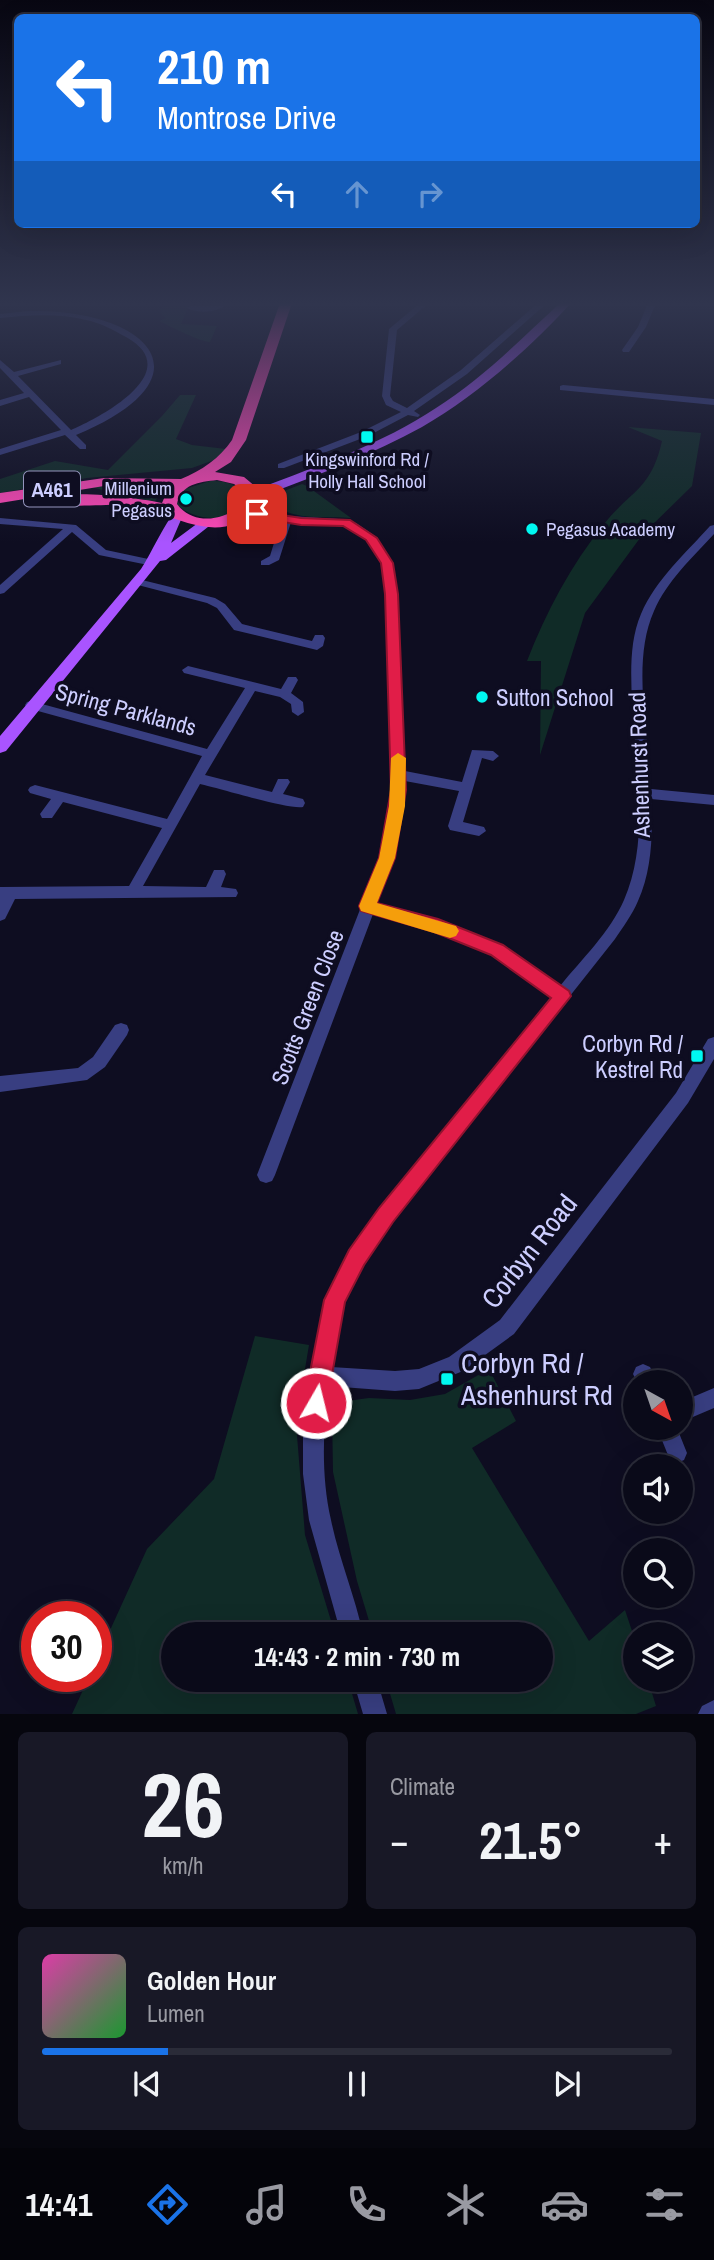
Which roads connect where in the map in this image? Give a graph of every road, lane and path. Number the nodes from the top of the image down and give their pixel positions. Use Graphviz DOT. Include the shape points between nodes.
graph roads {
  1 [pos="20,383"];
  2 [pos="145,383"];
  3 [pos="259,383"];
  4 [pos="269,383"];
  5 [pos="388,383"];
  6 [pos="452,383"];
  7 [pos="464,383"];
  8 [pos="478,383"];
  9 [pos="562,388"];
  10 [pos="30,394"];
  11 [pos="714,402"];
  12 [pos="0,403"];
  13 [pos="413,414"];
  14 [pos="68,432"];
  15 [pos="353,439"];
  16 [pos="83,447"];
  17 [pos="0,452"];
  18 [pos="332,455"];
  19 [pos="220,463"];
  20 [pos="281,466"];
  21 [pos="188,481"];
  22 [pos="104,482"];
  23 [pos="242,482"];
  24 [pos="0,498"];
  25 [pos="249,505"];
  26 [pos="0,509"];
  27 [pos="174,513"];
  28 [pos="283,517"];
  29 [pos="0,521"];
  30 [pos="207,523"];
  31 [pos="72,527"];
  32 [pos="714,527"];
  33 [pos="153,563"];
  34 [pos="265,563"];
  35 [pos="138,582"];
  36 [pos="0,591"];
  37 [pos="319,638"];
  38 [pos="188,670"];
  39 [pos="292,680"];
  40 [pos="252,686"];
  41 [pos="284,694"];
  42 [pos="31,705"];
  43 [pos="298,712"];
  44 [pos="0,747"];
  45 [pos="210,754"];
  46 [pos="493,756"];
  47 [pos="399,775"];
  48 [pos="197,778"];
  49 [pos="283,782"];
  50 [pos="465,787"];
  51 [pos="35,790"];
  52 [pos="645,793"];
  53 [pos="60,796"];
  54 [pos="275,798"];
  55 [pos="714,800"];
  56 [pos="298,803"];
  57 [pos="47,814"];
  58 [pos="171,825"];
  59 [pos="479,831"];
  60 [pos="219,874"];
  61 [pos="133,892"];
  62 [pos="5,893"];
  63 [pos="211,893"];
  64 [pos="232,893"];
  65 [pos="367,906"];
  66 [pos="0,915"];
  67 [pos="562,996"];
  68 [pos="121,1030"];
  69 [pos="714,1044"];
  70 [pos="0,1084"];
  71 [pos="266,1175"];
  72 [pos="319,1376"];
  73 [pos="714,1398"];
  74 [pos="693,1407"];
  75 [pos="672,1440"];
  76 [pos="677,1453"];
  77 [pos="349,1622"];
  78 [pos="369,1692"];
  79 [pos="375,1714"];
  1 -- 10 [label="street"];
  2 -- 14 [label="street" via="130,403 108,418"];
  3 -- 19 [label="highway" via="239,440"];
  4 -- 23 [label="highway" via="240,460"];
  5 -- 13 [label="street" via="386,400"];
  6 -- 13 [label="street"];
  7 -- 13 [label="main road"];
  8 -- 25 [label="main road" via="433,416 264,491"];
  9 -- 11 [label="street"];
  10 -- 12 [label="street"];
  10 -- 14 [label="street"];
  13 -- 15 [label="street"];
  13 -- 18 [label="main road"];
  14 -- 16 [label="street"];
  14 -- 17 [label="street"];
  15 -- 18 [label="street"];
  15 -- 20 [label="street"];
  18 -- 23 [label="main road" via="277,477"];
  19 -- 21 [label="highway"];
  19 -- 22 [label="highway, A461"];
  21 -- 22 [label="highway, A461"];
  21 -- 23 [label="highway, A461" via="217,476"];
  21 -- 27 [label="highway" via="169,496"];
  22 -- 24 [label="highway, A461"];
  23 -- 25 [label="highway" via="251,490"];
  25 -- 28 [label="street, Scotts Green Close"];
  25 -- 30 [label="highway" via="226,520"];
  26 -- 27 [label="highway, A461" via="80,500 147,502"];
  27 -- 30 [label="highway, A461"];
  27 -- 33 [label="main road" via="169,536"];
  28 -- 34 [label="street" via="275,558"];
  28 -- 47 [label="street, Scotts Green Close" via="346,522 371,538 382,552 392,594"];
  29 -- 31 [label="street"];
  30 -- 33 [label="main road"];
  31 -- 33 [label="street" via="103,553"];
  31 -- 36 [label="street"];
  32 -- 52 [label="street, Ashenhurst Road" via="662,585 641,634 637,681"];
  33 -- 35 [label="main road"];
  35 -- 37 [label="street" via="211,600 238,627 317,646"];
  35 -- 42 [label="main road"];
  38 -- 40 [label="street"];
  39 -- 41 [label="street"];
  40 -- 41 [label="street"];
  40 -- 45 [label="street, Spring Parklands"];
  41 -- 43 [label="street" via="297,702"];
  42 -- 44 [label="main road"];
  42 -- 45 [label="street, Spring Parklands"];
  45 -- 48 [label="street, Spring Parklands"];
  46 -- 50 [label="street" via="477,753"];
  47 -- 50 [label="street"];
  47 -- 65 [label="street, Scotts Green Close" via="387,858"];
  48 -- 54 [label="street"];
  48 -- 58 [label="street, Spring Parklands"];
  49 -- 54 [label="street"];
  50 -- 59 [label="street" via="455,826"];
  51 -- 53 [label="street"];
  52 -- 55 [label="street"];
  52 -- 67 [label="street, Ashenhurst Road" via="633,898"];
  53 -- 57 [label="street"];
  53 -- 58 [label="street"];
  54 -- 56 [label="street"];
  58 -- 61 [label="street, Spring Parklands"];
  60 -- 63 [label="street"];
  61 -- 62 [label="street"];
  61 -- 63 [label="street"];
  62 -- 66 [label="street"];
  63 -- 64 [label="street"];
  65 -- 67 [label="street" via="438,926 497,950"];
  65 -- 71 [label="street, Scotts Green Close"];
  67 -- 72 [label="street, Ashenhurst Road" via="356,1258 335,1300"];
  68 -- 70 [label="street" via="99,1062 81,1075"];
  69 -- 72 [label="street, Corbyn Road" via="682,1098 507,1327 450,1367 419,1379"];
  72 -- 77 [label="street, Ashenhurst Road" via="313,1474 320,1520"];
  73 -- 74 [label="street"];
  75 -- 76 [label="street"];
  78 -- 79 [label="street"];
}
